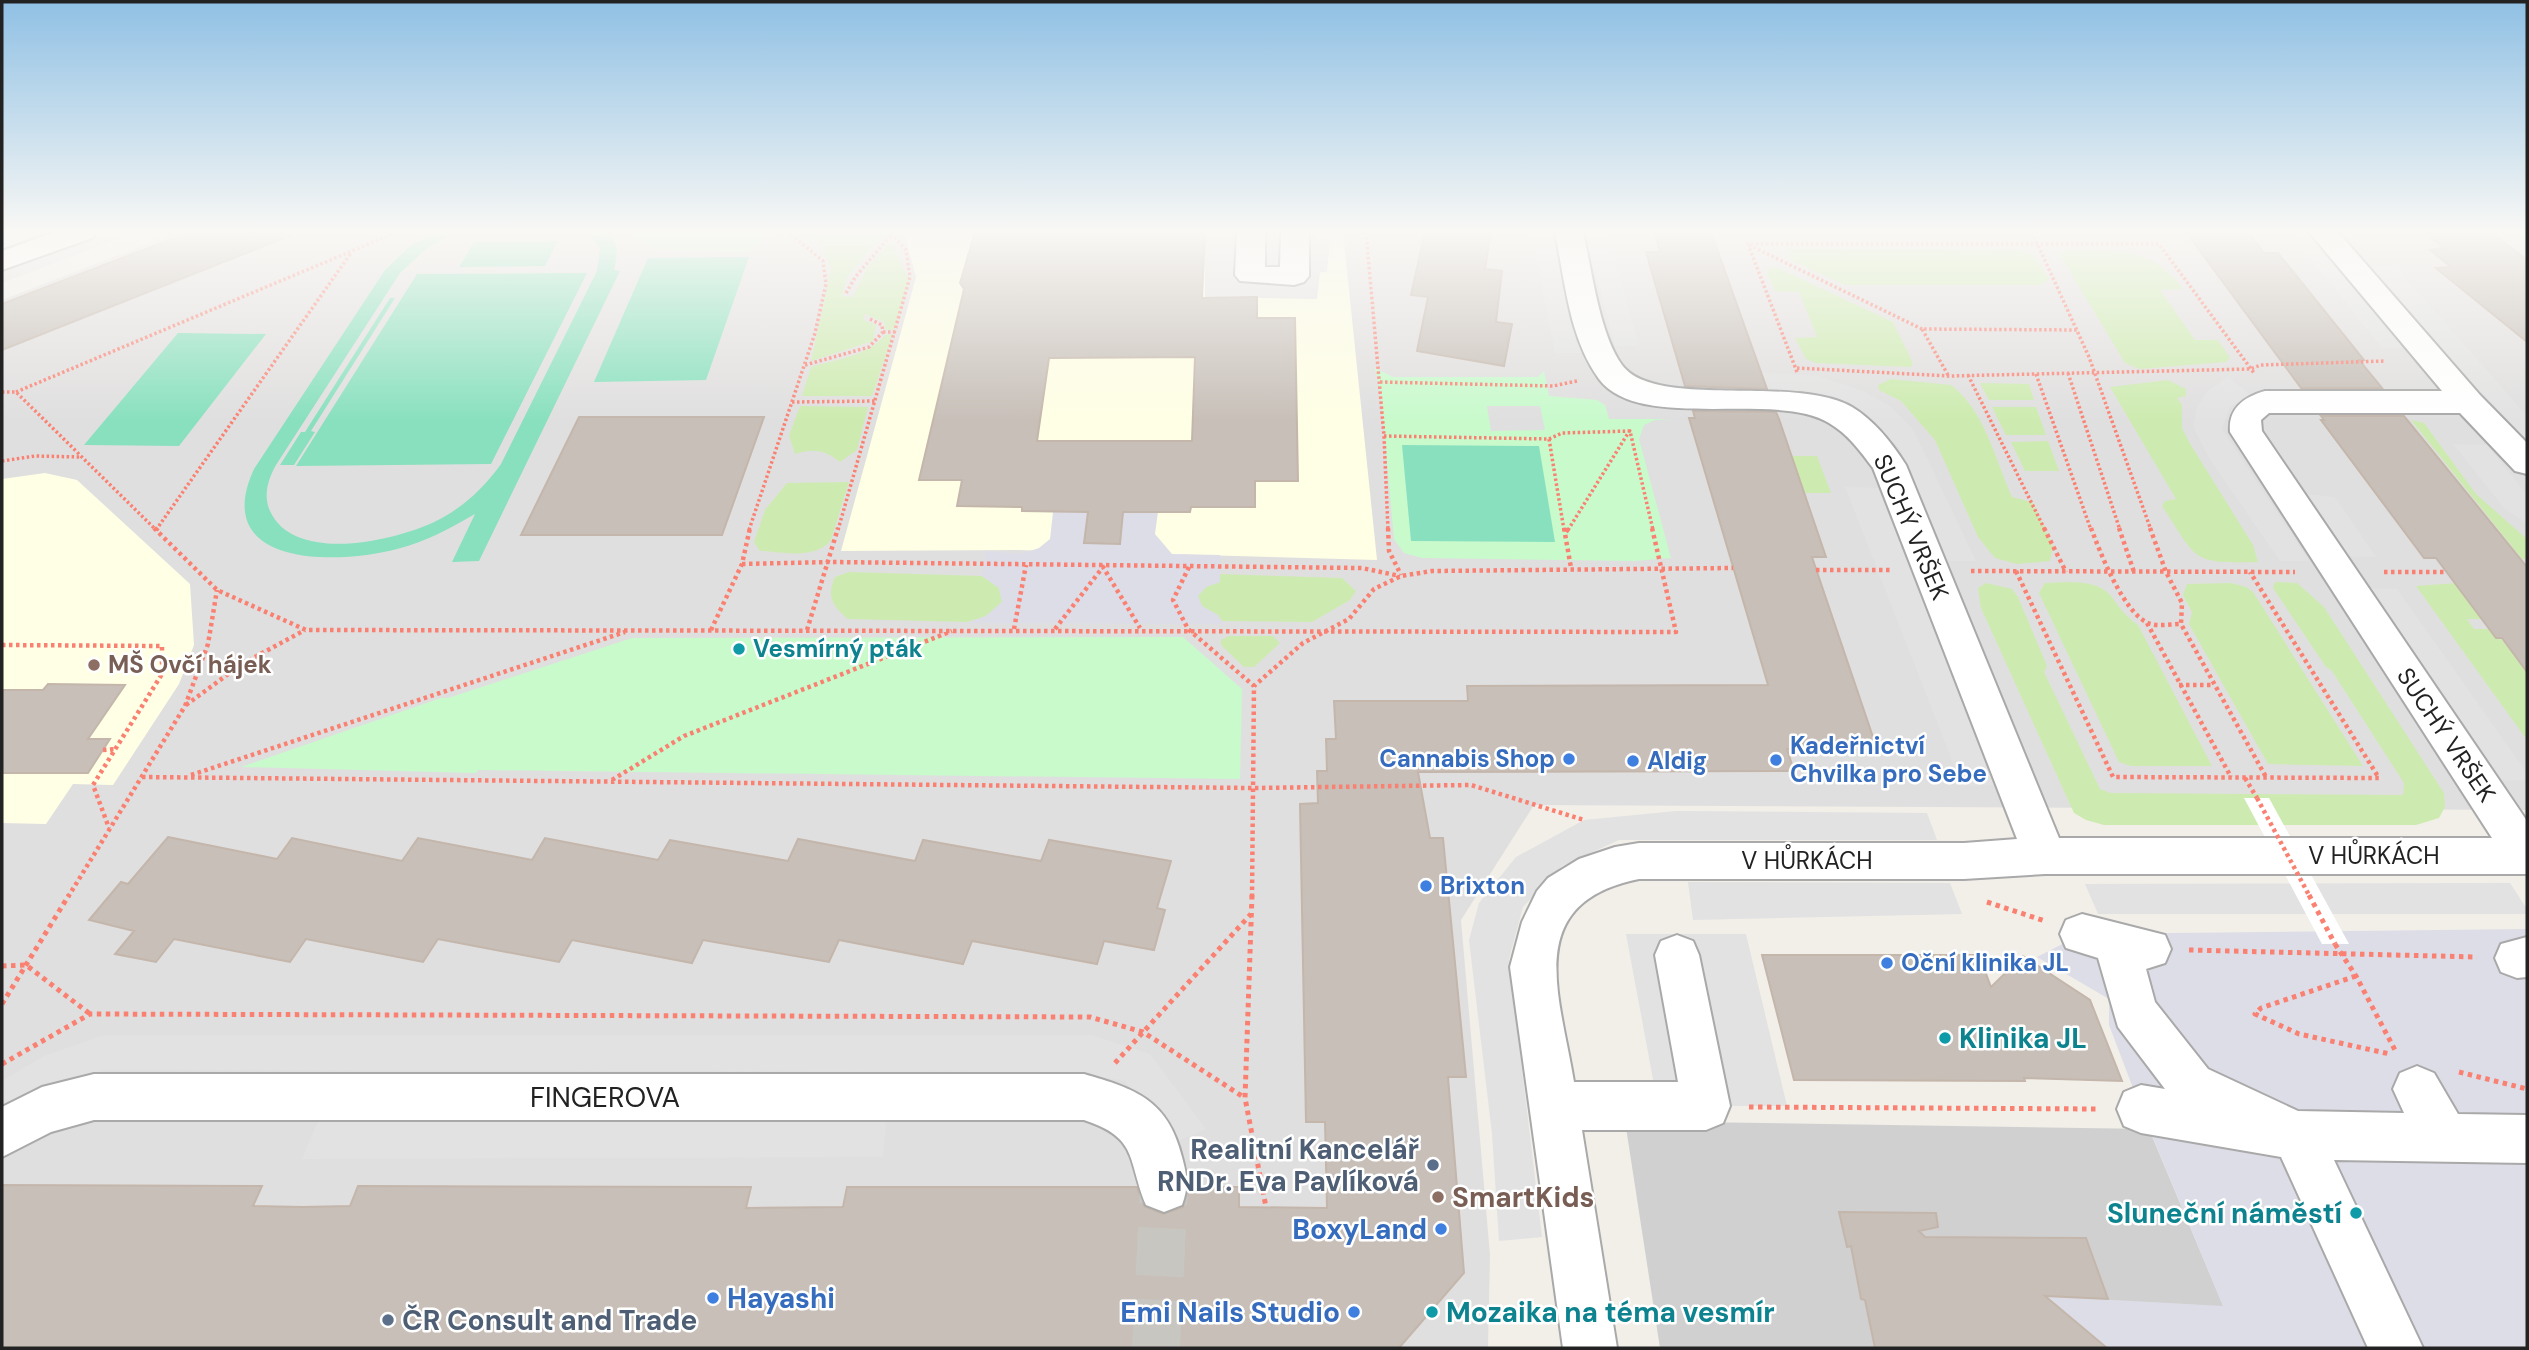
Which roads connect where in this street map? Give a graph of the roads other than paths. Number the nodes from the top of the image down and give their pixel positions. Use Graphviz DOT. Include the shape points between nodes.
graph roads {
  1 [pos="1585,295"];
  2 [pos="2377,295"];
  3 [pos="2469,402"];
  4 [pos="2527,463"];
  5 [pos="2045,856"];
  6 [pos="2527,856"];
  7 [pos="2116,942"];
  8 [pos="1677,955"];
  9 [pos="2422,1071"];
  10 [pos="1554,1106"];
  11 [pos="2141,1109"];
  12 [pos="2,1133"];
  13 [pos="2296,1135"];
  14 [pos="2444,1137"];
  15 [pos="2527,1139"];
  16 [pos="1164,1187"];
  17 [pos="1590,1348"];
  18 [pos="2396,1348"];
  1 -- 5 [label="street, SUCHÝ VRŠEK" via="1598,349 1612,374 1636,389 1663,396 1818,405 1848,417 1866,432 1889,466"];
  2 -- 3 [label="street"];
  3 -- 4 [label="street"];
  3 -- 6 [label="street, SUCHÝ VRŠEK" via="2265,402 2245,419 2246,432"];
  5 -- 6 [label="street, V HŮRKÁCH"];
  5 -- 10 [label="street, V HŮRKÁCH" via="1964,861 1639,861 1579,877 1549,908 1533,967"];
  7 -- 13 [label="street" via="2134,1012 2191,1086"];
  8 -- 10 [label="street" via="1706,1107"];
  9 -- 14 [label="street"];
  10 -- 17 [label="street, V HŮRKÁCH"];
  11 -- 13 [label="street"];
  12 -- 16 [label="street, FINGEROVA" via="42,1111 94,1097 1084,1097 1123,1109 1153,1138"];
  13 -- 14 [label="street"];
  13 -- 18 [label="street"];
  14 -- 15 [label="street"];
}
